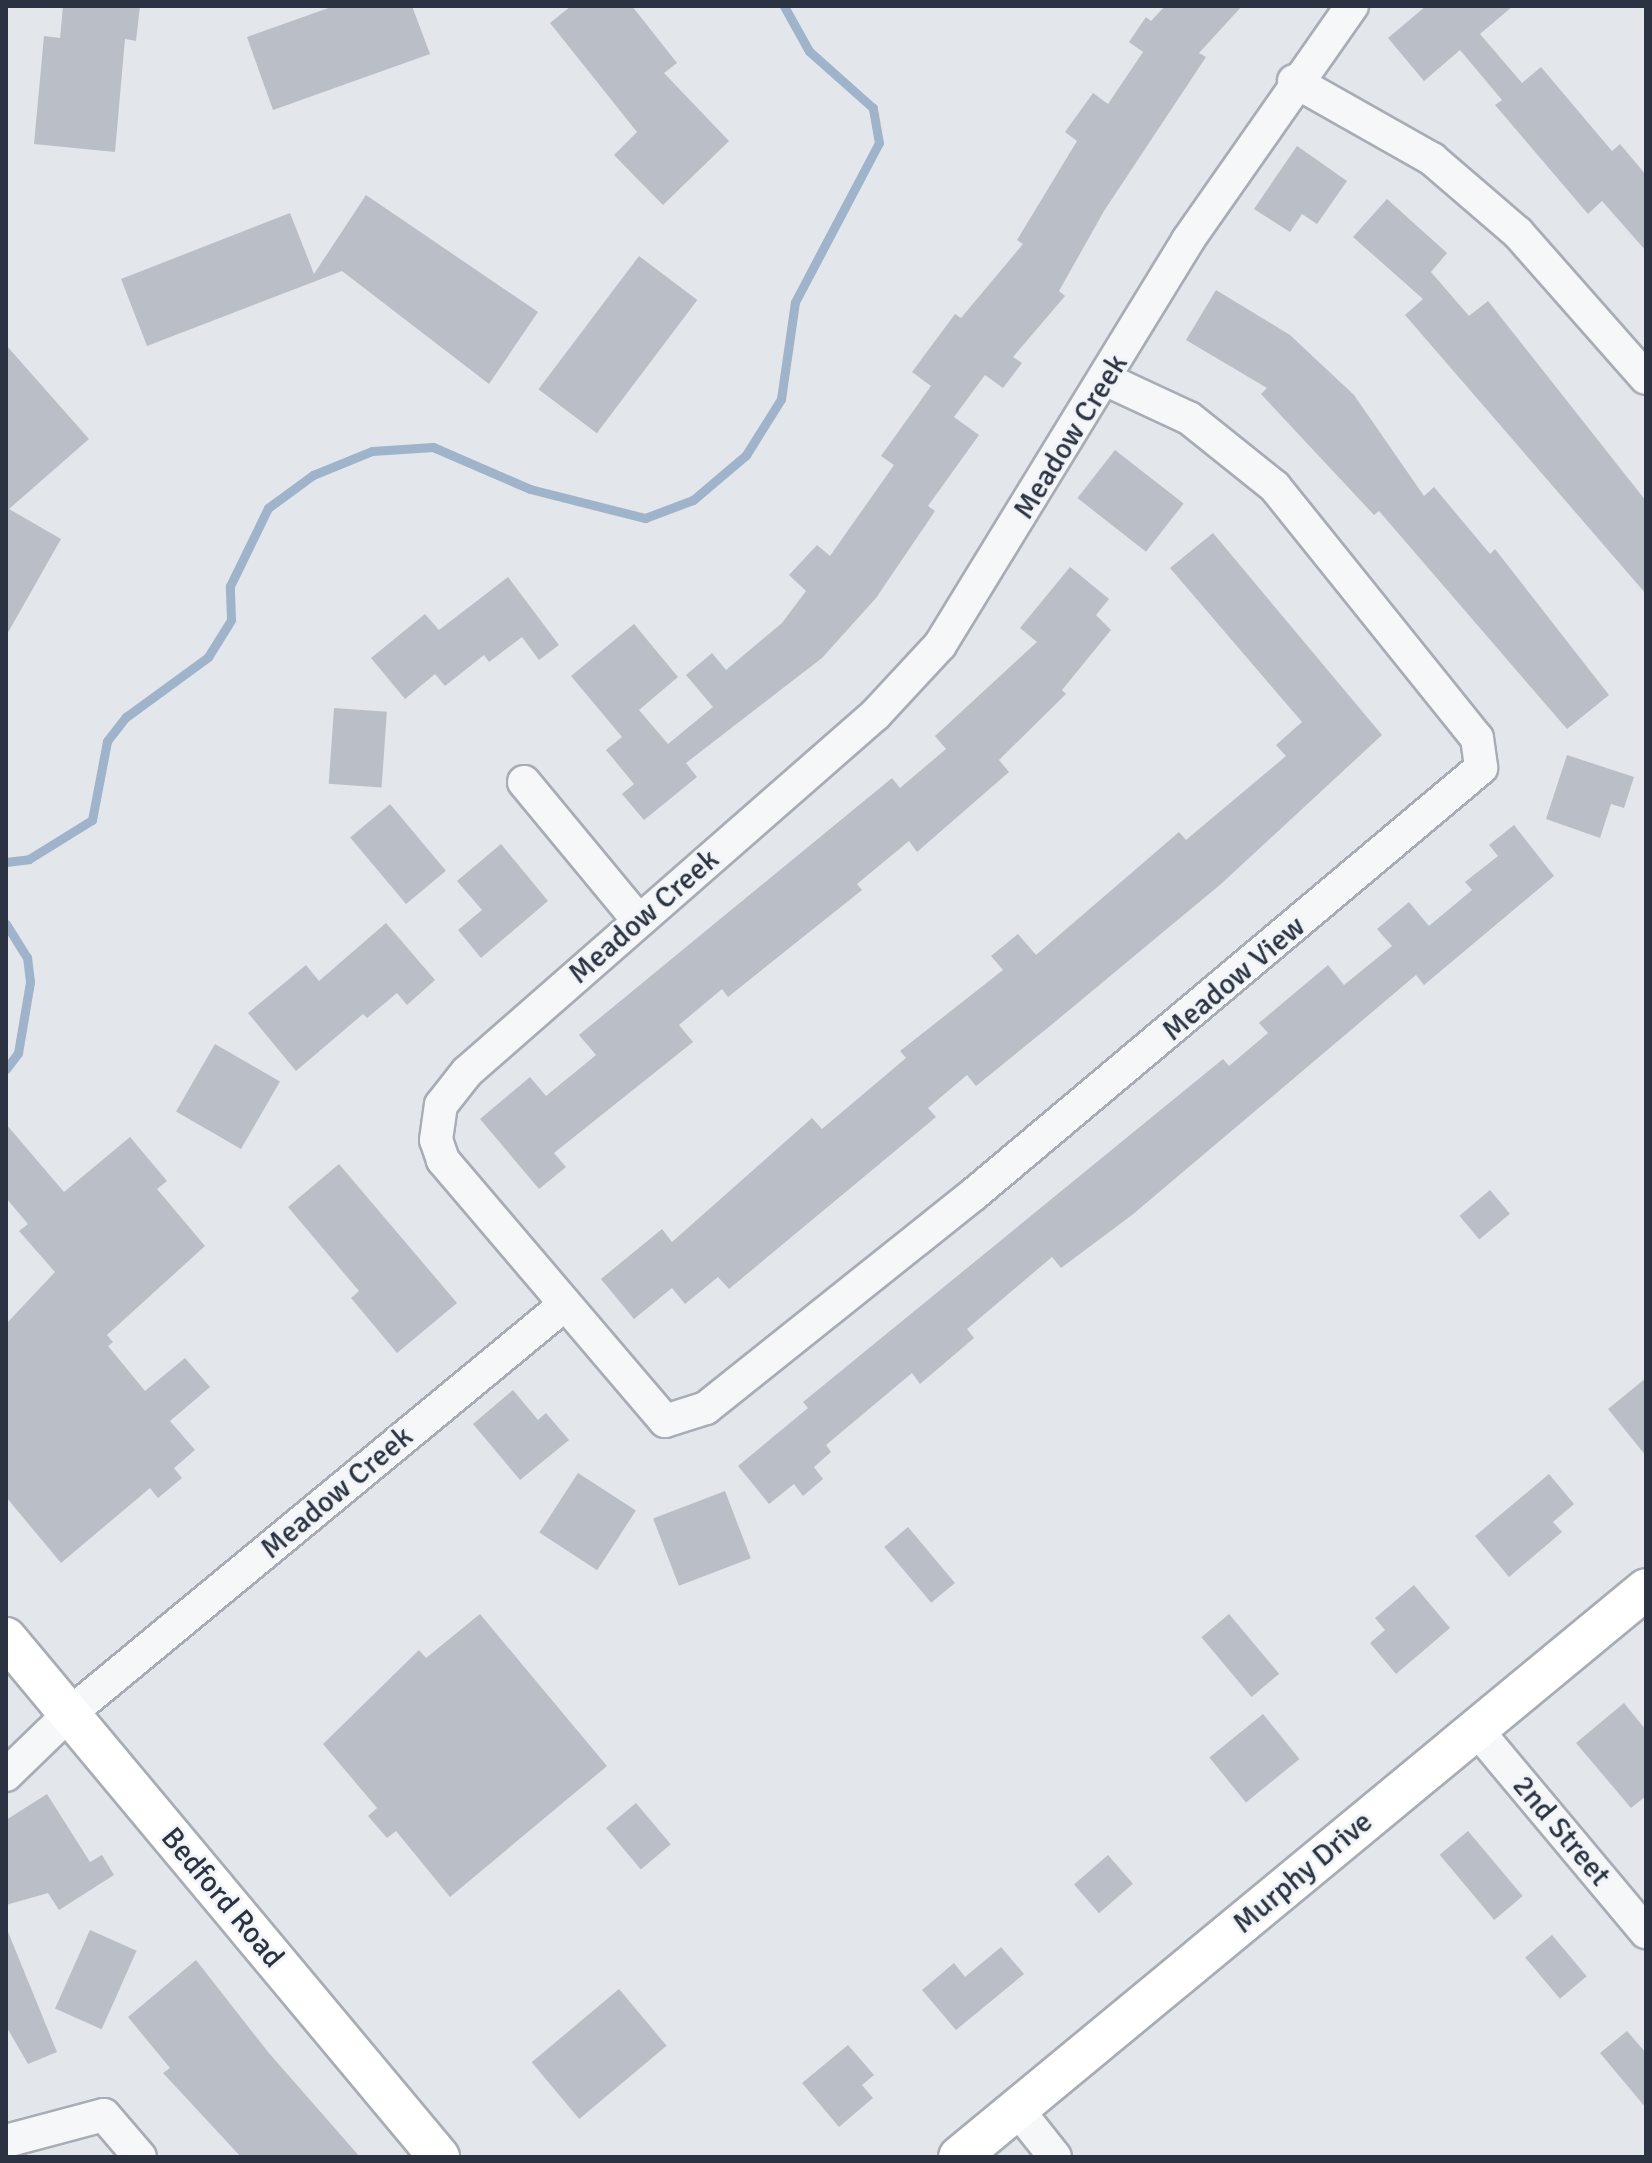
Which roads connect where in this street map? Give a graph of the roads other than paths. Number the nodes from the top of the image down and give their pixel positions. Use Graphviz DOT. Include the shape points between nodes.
graph roads {
  1 [pos="1352,6"];
  2 [pos="1294,81"];
  3 [pos="1646,378"];
  4 [pos="1107,380"];
  5 [pos="524,782"];
  6 [pos="639,921"];
  7 [pos="563,1306"];
  8 [pos="1646,1589"];
  9 [pos="6,1638"];
  10 [pos="69,1714"];
  11 [pos="1476,1729"];
  12 [pos="6,1775"];
  13 [pos="1646,1932"];
  14 [pos="1017,2109"];
  15 [pos="6,2141"];
  16 [pos="140,2157"];
  17 [pos="439,2157"];
  18 [pos="959,2157"];
  19 [pos="1055,2157"];
  1 -- 2 [label="street, Meadow Creek"];
  2 -- 3 [label="street" via="1432,159 1518,233"];
  2 -- 4 [label="street, Meadow Creek" via="1188,240"];
  4 -- 6 [label="street, Meadow Creek" via="940,645 876,714"];
  4 -- 7 [label="street, Meadow View" via="1189,418 1275,487 1477,738 1481,768 1295,929 706,1408 665,1421"];
  5 -- 6 [label="street"];
  6 -- 7 [label="street, Meadow Creek" via="467,1072 441,1105 436,1140 443,1160"];
  7 -- 10 [label="street, Meadow Creek"];
  8 -- 11 [label="main road, Murphy Drive"];
  9 -- 10 [label="main road, Bedford Road"];
  10 -- 12 [label="street, Meadow Creek"];
  10 -- 17 [label="main road, Bedford Road"];
  11 -- 13 [label="street, 2nd Street"];
  11 -- 14 [label="main road, Murphy Drive"];
  14 -- 18 [label="main road, Murphy Drive"];
  14 -- 19 [label="street"];
  15 -- 16 [label="street" via="104,2115"];
}
